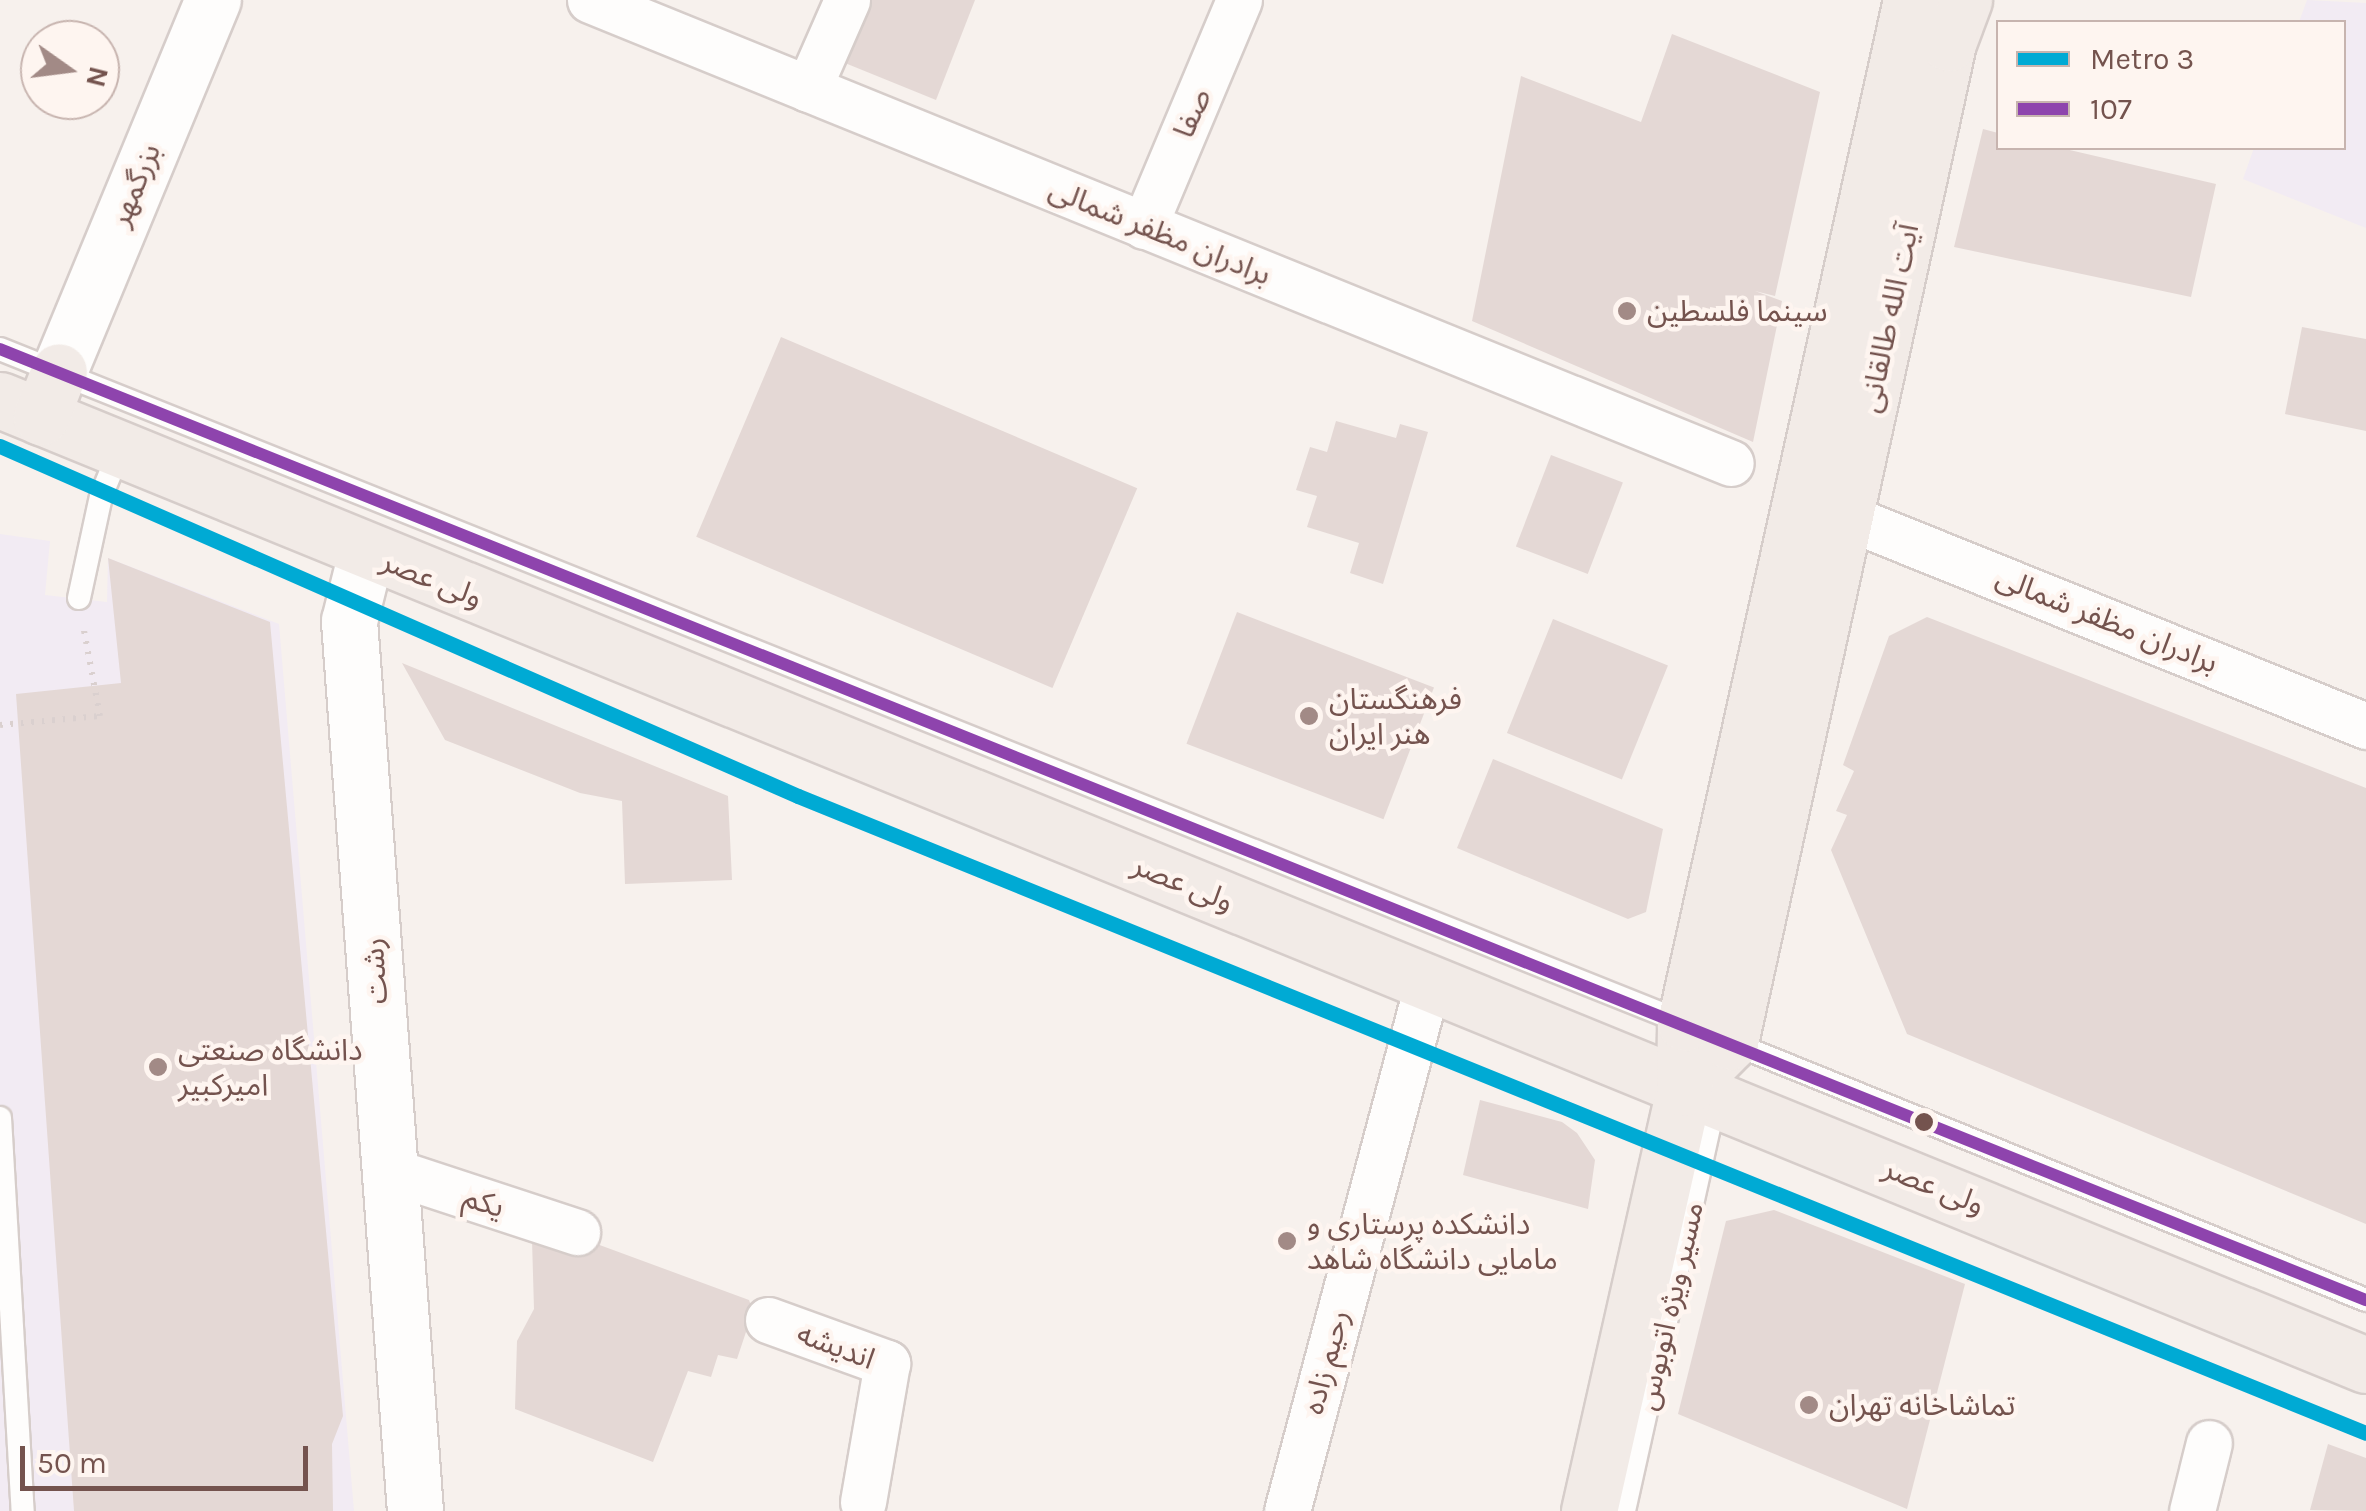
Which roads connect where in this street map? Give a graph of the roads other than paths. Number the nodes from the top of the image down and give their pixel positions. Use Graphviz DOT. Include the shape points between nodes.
graph roads {
  1 [pos="213,0"];
  2 [pos="590,0"];
  3 [pos="846,0"];
  4 [pos="1239,0"];
  5 [pos="1911,0"];
  6 [pos="1964,0"];
  7 [pos="808,89"];
  8 [pos="1144,226"];
  9 [pos="0,349"];
  10 [pos="33,396"];
  11 [pos="120,450"];
  12 [pos="1731,463"];
  13 [pos="1847,517"];
  14 [pos="366,553"];
  15 [pos="79,598"];
  16 [pos="2364,715"];
  17 [pos="1428,982"];
  18 [pos="1708,1033"];
  19 [pos="1700,1094"];
  20 [pos="0,1118"];
  21 [pos="390,1171"];
  22 [pos="577,1232"];
  23 [pos="2366,1300"];
  24 [pos="768,1320"];
  25 [pos="2366,1364"];
  26 [pos="2209,1443"];
  27 [pos="874,1508"];
  28 [pos="23,1511"];
  29 [pos="414,1511"];
  30 [pos="1287,1511"];
  31 [pos="1589,1511"];
  32 [pos="1624,1511"];
  33 [pos="2192,1511"];
  1 -- 10 [label="street, بزرگمهر"];
  2 -- 7 [label="street, برادران مظفر شمالی"];
  3 -- 7 [label="street"];
  4 -- 8 [label="street, صفا"];
  5 -- 18 [label="main road, آیت الله طالقانی"];
  6 -- 13 [label="main road, آیت الله طالقانی" via="1948,42"];
  7 -- 8 [label="street, برادران مظفر شمالی"];
  8 -- 12 [label="street, برادران مظفر شمالی"];
  9 -- 10 [label="lane"];
  10 -- 11 [label="main road, ولی عصر"];
  10 -- 18 [label="lane"];
  11 -- 14 [label="main road, ولی عصر"];
  11 -- 15 [label="lane" via="102,496"];
  13 -- 16 [label="street, برادران مظفر شمالی"];
  13 -- 18 [label="main road, آیت الله طالقانی"];
  14 -- 17 [label="main road, ولی عصر"];
  14 -- 21 [label="street, رشت" via="349,621"];
  17 -- 19 [label="main road, ولی عصر"];
  17 -- 30 [label="street, رحیم زاده"];
  18 -- 19 [label="main road"];
  18 -- 23 [label="lane"];
  19 -- 25 [label="main road, ولی عصر"];
  19 -- 31 [label="main road"];
  19 -- 32 [label="lane, مسیر ویژه اتوبوس"];
  20 -- 28 [label="lane"];
  21 -- 22 [label="street, یکم"];
  21 -- 29 [label="street, رشت"];
  24 -- 27 [label="street, اندیشه" via="886,1363"];
  26 -- 33 [label="street"];
}
